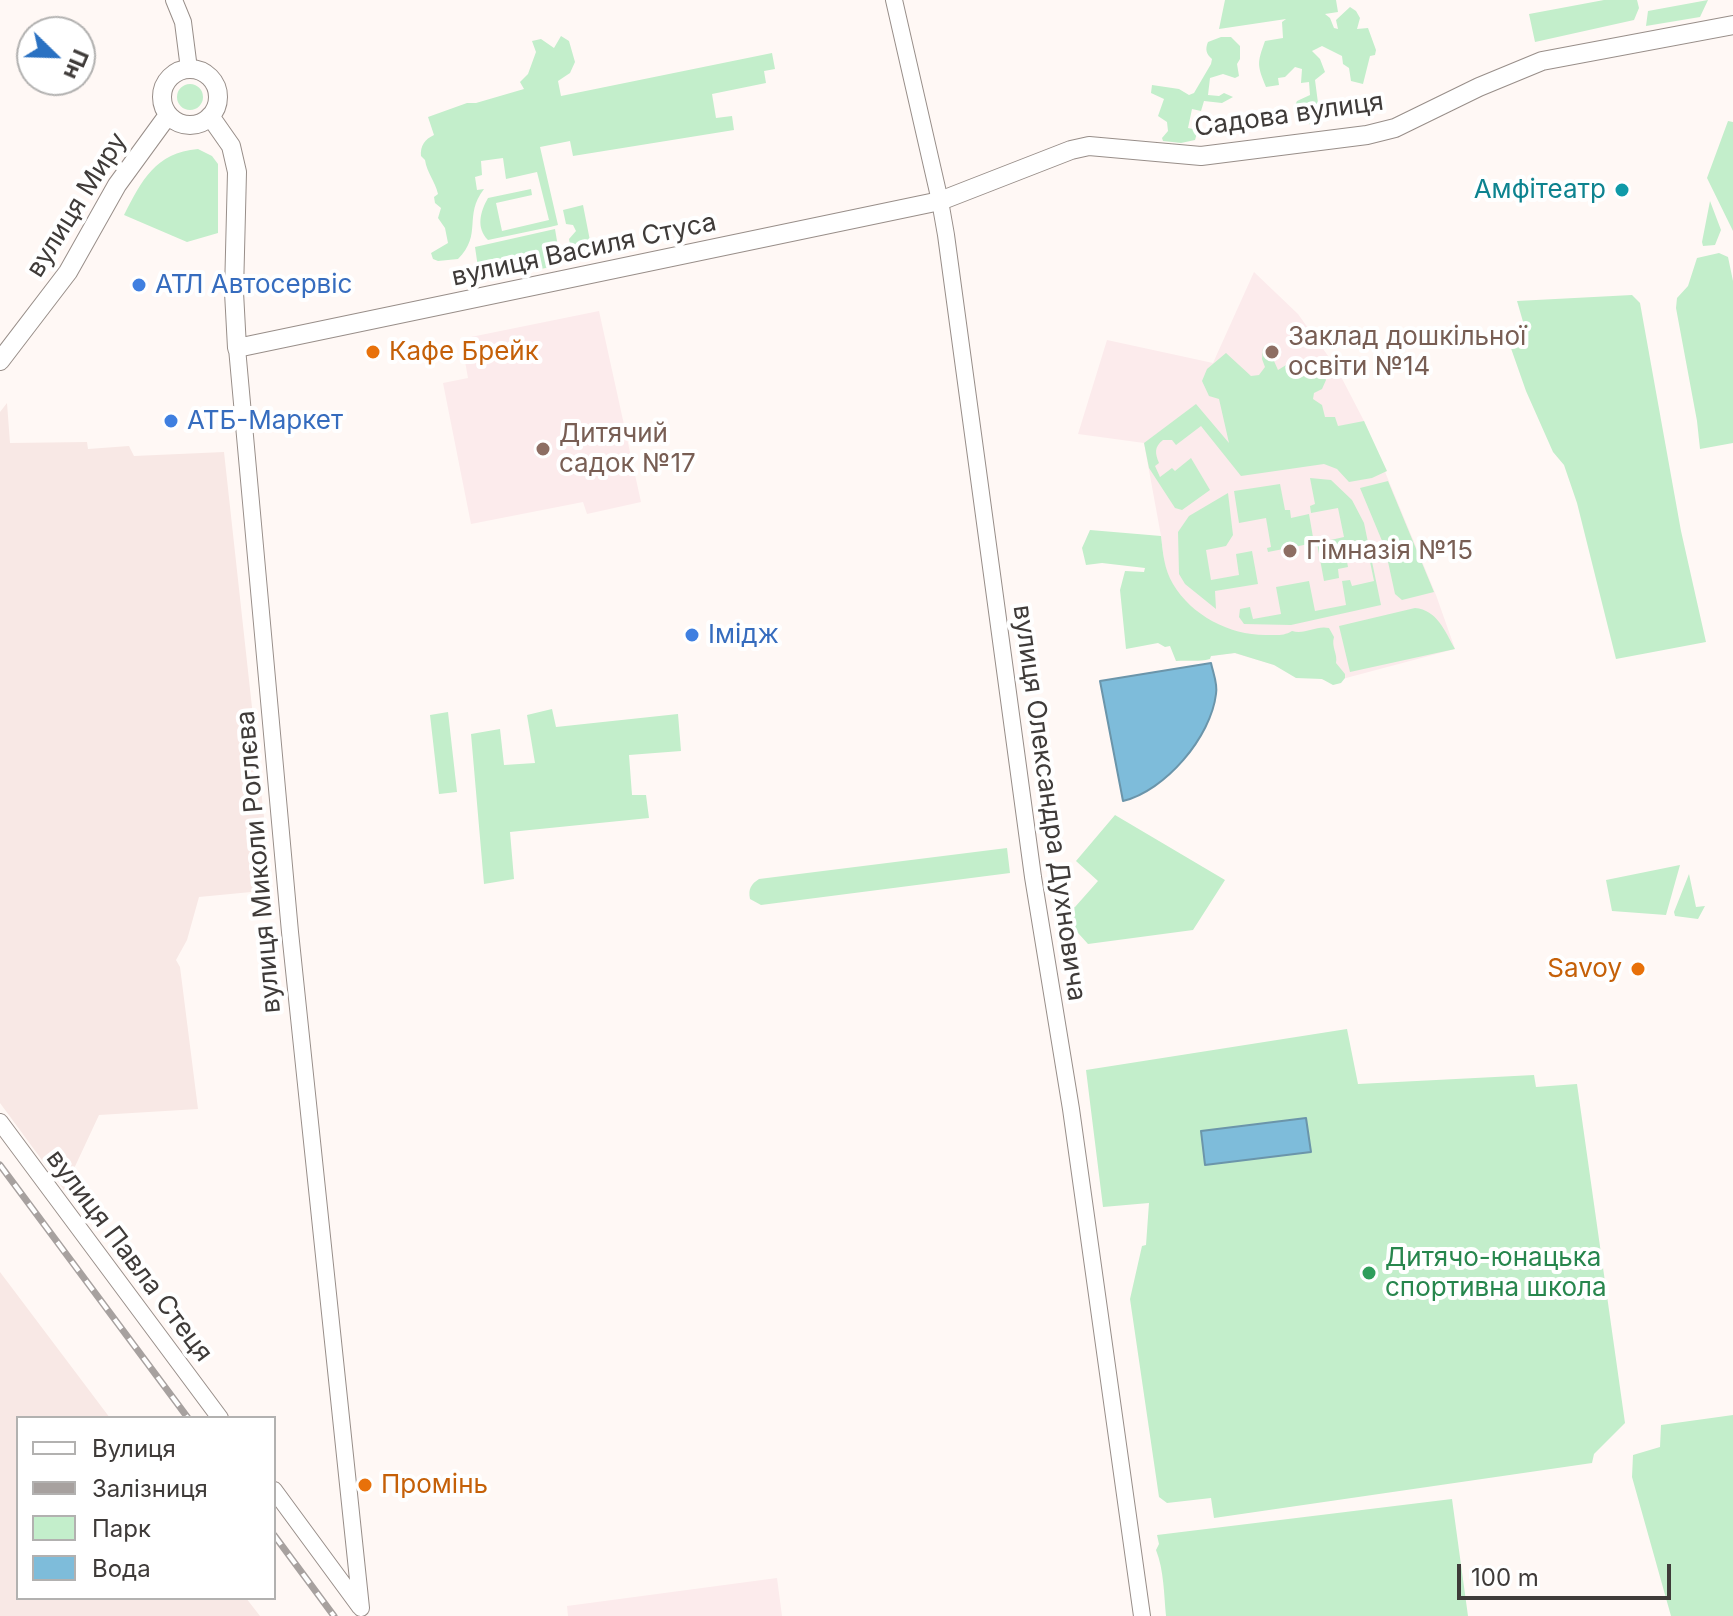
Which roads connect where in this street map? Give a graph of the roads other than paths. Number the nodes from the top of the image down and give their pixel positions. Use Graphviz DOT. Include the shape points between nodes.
graph roads {
  1 [pos="174,0"];
  2 [pos="894,0"];
  3 [pos="1733,25"];
  4 [pos="189,69"];
  5 [pos="168,115"];
  6 [pos="210,116"];
  7 [pos="940,201"];
  8 [pos="237,348"];
  9 [pos="0,361"];
  10 [pos="0,1122"];
  11 [pos="219,1416"];
  12 [pos="276,1493"];
  13 [pos="359,1612"];
  14 [pos="1142,1616"];
  1 -- 4 [label="street" via="183,22"];
  2 -- 7 [label="street, вулиця Олександра Духновича"];
  3 -- 7 [label="main road, Садова вулиця" via="1542,61 1395,128 1367,135 1201,156 1089,146"];
  4 -- 5 [label="main road" via="164,85 162,103"];
  4 -- 6 [label="main road" via="203,72 215,84 218,101"];
  5 -- 6 [label="main road" via="187,125"];
  5 -- 9 [label="main road, вулиця Миру" via="117,185 68,272"];
  6 -- 8 [label="main road, вулиця Миколи Роглєва" via="231,146 237,172"];
  7 -- 8 [label="main road, вулиця Василя Стуса"];
  7 -- 14 [label="street, вулиця Олександра Духновича"];
  8 -- 13 [label="street, вулиця Миколи Роглєва"];
  10 -- 11 [label="street, вулиця Павла Стеця"];
  12 -- 13 [label="street"];
}
